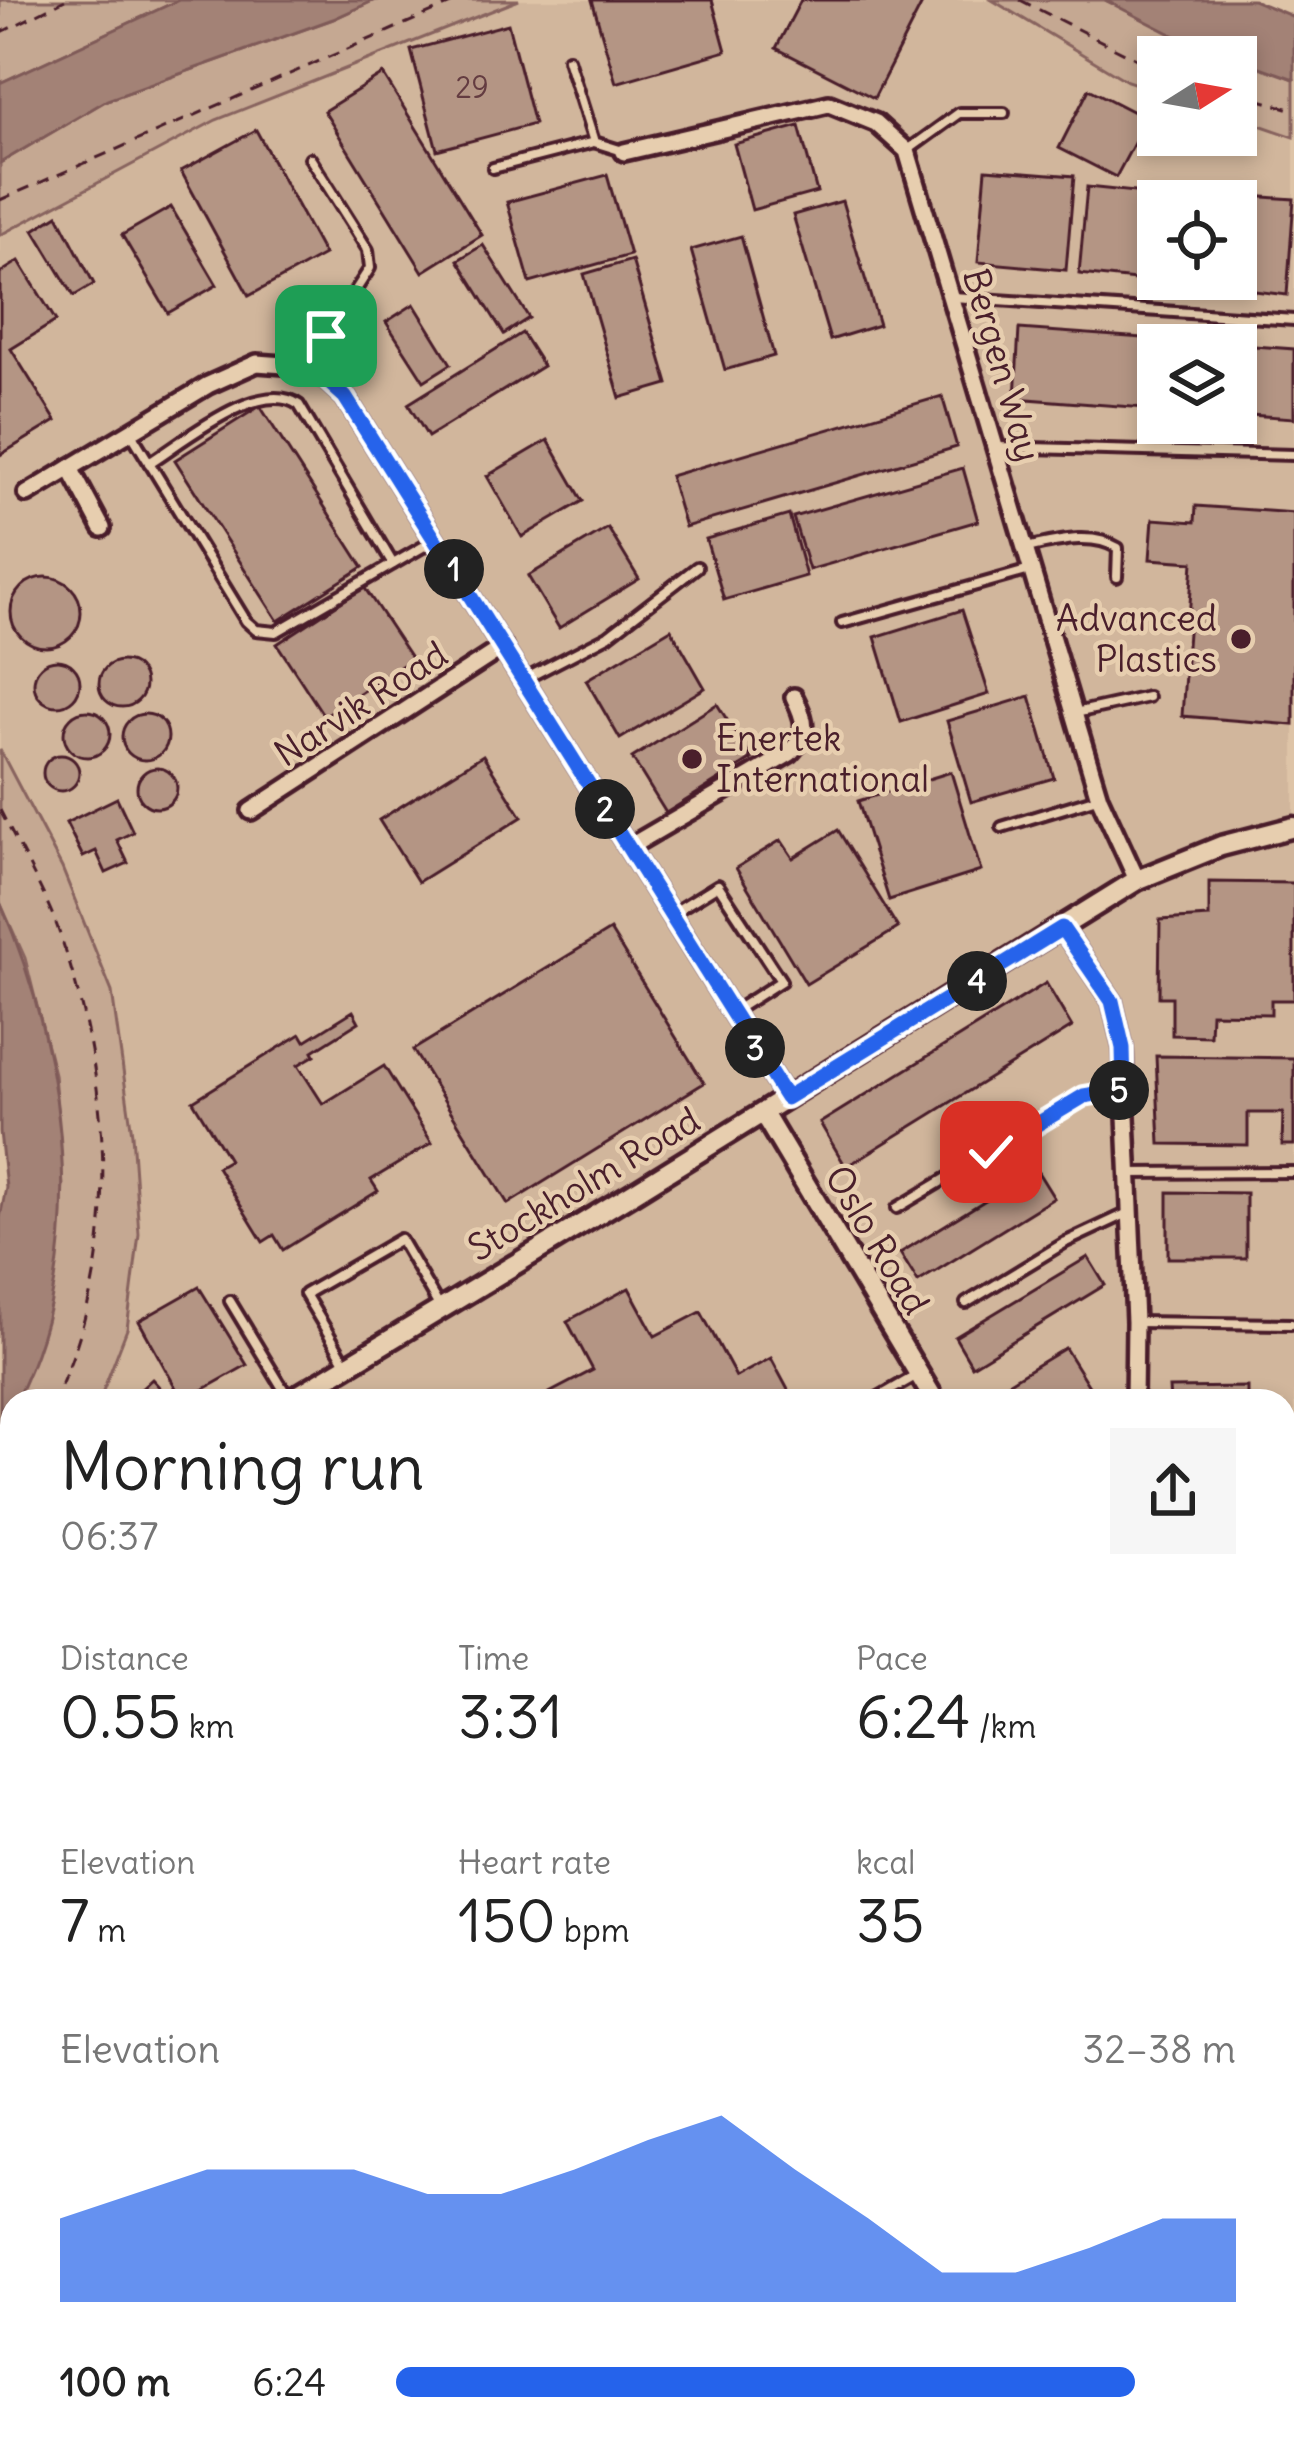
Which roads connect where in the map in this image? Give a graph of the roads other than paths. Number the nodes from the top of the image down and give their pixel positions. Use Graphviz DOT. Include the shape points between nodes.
graph roads {
  1 [pos="568,59"];
  2 [pos="1004,113"];
  3 [pos="594,142"];
  4 [pos="907,151"];
  5 [pos="624,152"];
  6 [pos="310,158"];
  7 [pos="493,168"];
  8 [pos="951,297"];
  9 [pos="1294,320"];
  10 [pos="312,367"];
  11 [pos="130,431"];
  12 [pos="995,447"];
  13 [pos="1294,455"];
  14 [pos="149,463"];
  15 [pos="70,468"];
  16 [pos="27,494"];
  17 [pos="102,527"];
  18 [pos="435,540"];
  19 [pos="1025,548"];
  20 [pos="393,564"];
  21 [pos="697,567"];
  22 [pos="1031,570"];
  23 [pos="1117,577"];
  24 [pos="842,623"];
  25 [pos="503,647"];
  26 [pos="524,680"];
  27 [pos="794,697"];
  28 [pos="1148,697"];
  29 [pos="1074,713"];
  30 [pos="1099,797"];
  31 [pos="251,811"];
  32 [pos="1002,827"];
  33 [pos="1294,827"];
  34 [pos="1260,838"];
  35 [pos="1294,843"];
  36 [pos="628,847"];
  37 [pos="1136,880"];
  38 [pos="671,914"];
  39 [pos="1062,928"];
  40 [pos="733,1012"];
  41 [pos="1124,1089"];
  42 [pos="786,1098"];
  43 [pos="763,1113"];
  44 [pos="1294,1172"];
  45 [pos="1128,1173"];
  46 [pos="897,1208"];
  47 [pos="1130,1212"];
  48 [pos="230,1301"];
  49 [pos="966,1304"];
  50 [pos="441,1309"];
  51 [pos="1135,1322"];
  52 [pos="1291,1324"];
  53 [pos="347,1365"];
  54 [pos="918,1374"];
  55 [pos="282,1389"];
  56 [pos="308,1389"];
  57 [pos="892,1389"];
  58 [pos="927,1389"];
  59 [pos="1134,1389"];
  1 -- 3 [label="lane"];
  2 -- 4 [label="lane" via="959,113"];
  3 -- 5 [label="lane"];
  3 -- 7 [label="lane"];
  4 -- 5 [label="street" via="876,123 829,104"];
  4 -- 8 [label="street, Bergen Way"];
  6 -- 10 [label="lane" via="368,250 370,268"];
  8 -- 9 [label="lane"];
  8 -- 12 [label="street, Bergen Way"];
  10 -- 11 [label="street" via="257,363"];
  10 -- 18 [label="street" via="345,397"];
  11 -- 14 [label="lane"];
  11 -- 15 [label="street"];
  12 -- 13 [label="lane"];
  12 -- 19 [label="street, Bergen Way"];
  14 -- 20 [label="lane" via="256,629 276,632"];
  14 -- 20 [label="lane" via="248,402 291,399"];
  15 -- 16 [label="street"];
  15 -- 17 [label="street"];
  18 -- 20 [label="lane"];
  18 -- 25 [label="street"];
  19 -- 22 [label="street, Bergen Way"];
  19 -- 23 [label="lane" via="1106,541 1118,548"];
  21 -- 26 [label="lane" via="608,636"];
  22 -- 24 [label="lane"];
  22 -- 29 [label="street, Bergen Way"];
  25 -- 26 [label="street"];
  25 -- 31 [label="street, Narvik Road"];
  26 -- 36 [label="street"];
  27 -- 36 [label="street" via="806,721 804,739 790,754"];
  28 -- 29 [label="lane"];
  29 -- 30 [label="street, Bergen Way"];
  30 -- 32 [label="lane"];
  30 -- 37 [label="street, Bergen Way"];
  33 -- 34 [label="street, Stockholm Road"];
  34 -- 35 [label="street"];
  34 -- 37 [label="street, Stockholm Road"];
  36 -- 38 [label="street"];
  37 -- 39 [label="street, Stockholm Road"];
  38 -- 40 [label="street"];
  38 -- 40 [label="lane" via="718,886 781,981"];
  39 -- 41 [label="street" via="1112,1001"];
  39 -- 42 [label="street, Stockholm Road"];
  40 -- 42 [label="street"];
  41 -- 45 [label="street"];
  41 -- 46 [label="lane" via="1084,1096"];
  42 -- 43 [label="street, Stockholm Road"];
  43 -- 50 [label="street, Stockholm Road"];
  43 -- 54 [label="street, Oslo Road"];
  44 -- 45 [label="lane"];
  45 -- 47 [label="street"];
  47 -- 49 [label="lane"];
  47 -- 51 [label="street"];
  48 -- 55 [label="lane"];
  50 -- 53 [label="street, Stockholm Road"];
  50 -- 53 [label="lane" via="400,1239 305,1294"];
  51 -- 52 [label="lane"];
  51 -- 59 [label="street"];
  53 -- 56 [label="street, Stockholm Road"];
  54 -- 57 [label="lane"];
  54 -- 58 [label="street, Oslo Road"];
}
